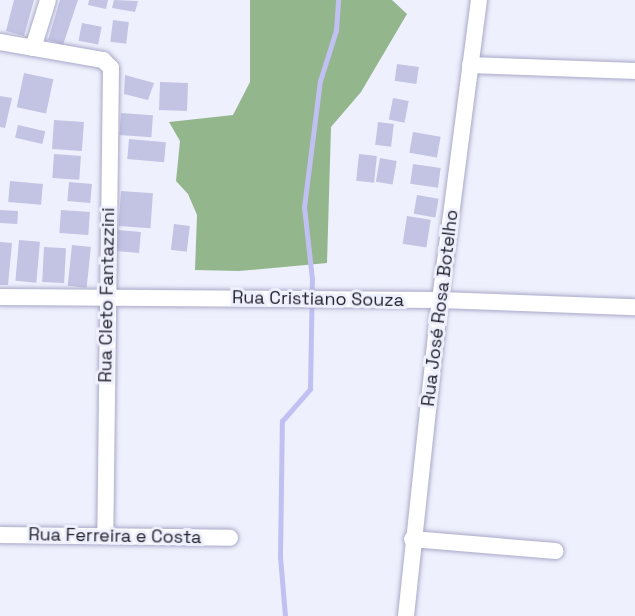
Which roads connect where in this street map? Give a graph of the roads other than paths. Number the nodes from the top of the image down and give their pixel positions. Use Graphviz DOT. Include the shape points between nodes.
graph roads {
  1 [pos="48,0"];
  2 [pos="479,0"];
  3 [pos="0,42"];
  4 [pos="33,48"];
  5 [pos="470,65"];
  6 [pos="635,71"];
  7 [pos="106,296"];
  8 [pos="0,297"];
  9 [pos="440,300"];
  10 [pos="635,307"];
  11 [pos="105,534"];
  12 [pos="0,535"];
  13 [pos="230,538"];
  14 [pos="412,539"];
  15 [pos="555,551"];
  16 [pos="406,616"];
  1 -- 4 [label="street"];
  2 -- 5 [label="street, Rua José Rosa Botelho"];
  3 -- 4 [label="street"];
  4 -- 7 [label="street, Rua Cleto Fantazzini" via="103,60 111,74"];
  5 -- 6 [label="street"];
  5 -- 9 [label="street, Rua José Rosa Botelho"];
  7 -- 8 [label="street, Rua Cristiano Souza"];
  7 -- 9 [label="street, Rua Cristiano Souza"];
  7 -- 11 [label="street, Rua Cleto Fantazzini"];
  9 -- 10 [label="street, Rua Cristiano Souza"];
  9 -- 14 [label="street, Rua José Rosa Botelho"];
  11 -- 12 [label="street, Rua Ferreira e Costa"];
  11 -- 13 [label="street, Rua Ferreira e Costa"];
  14 -- 15 [label="street"];
  14 -- 16 [label="street, Rua José Rosa Botelho"];
}
